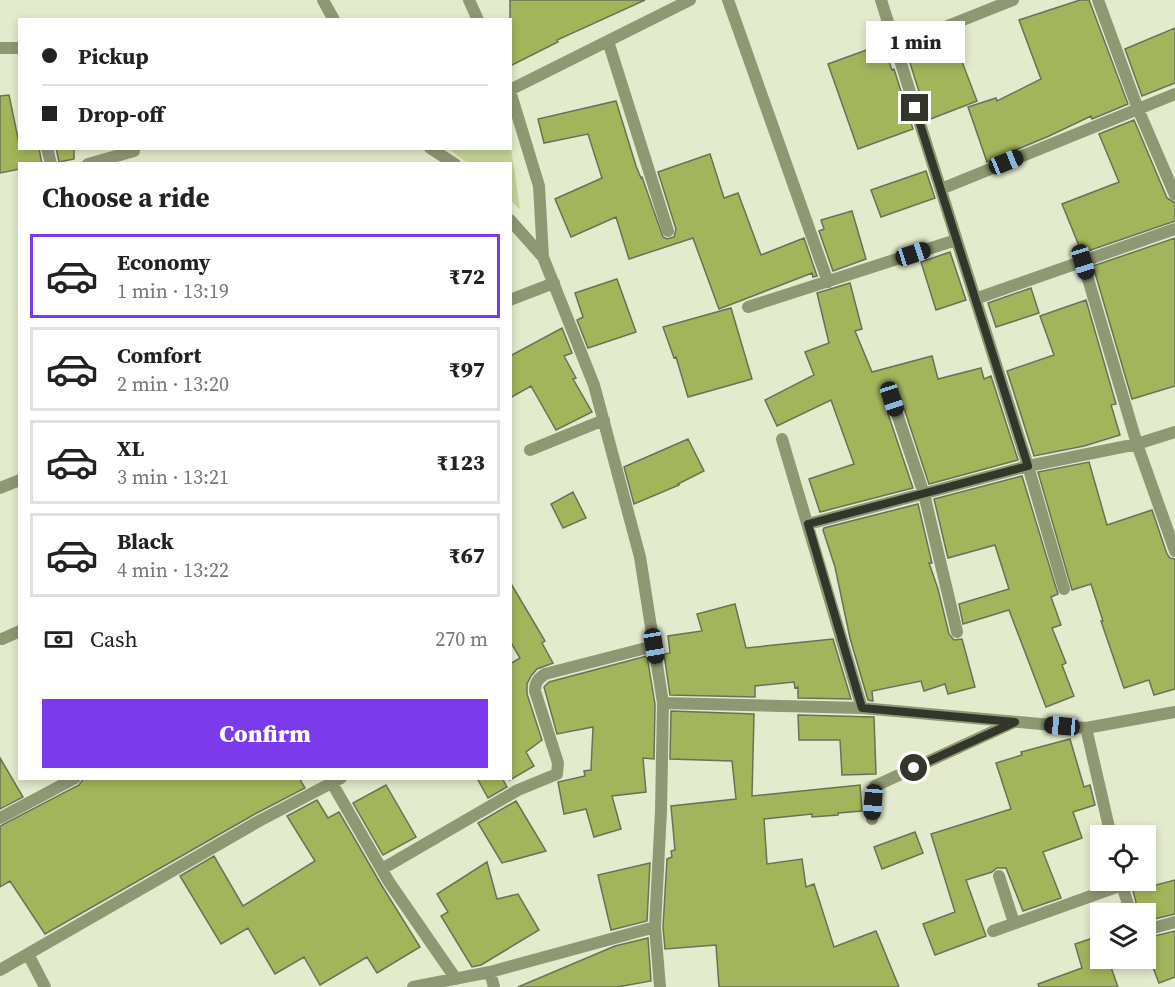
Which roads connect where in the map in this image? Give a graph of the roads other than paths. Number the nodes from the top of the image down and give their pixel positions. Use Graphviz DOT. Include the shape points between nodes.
graph roads {
  1 [pos="323,0"];
  2 [pos="469,0"];
  3 [pos="690,0"];
  4 [pos="728,0"];
  5 [pos="881,0"];
  6 [pos="1013,0"];
  7 [pos="1098,0"];
  8 [pos="333,18"];
  9 [pos="477,18"];
  10 [pos="608,41"];
  11 [pos="896,47"];
  12 [pos="0,48"];
  13 [pos="18,48"];
  14 [pos="512,90"];
  15 [pos="1175,94"];
  16 [pos="512,98"];
  17 [pos="1138,109"];
  18 [pos="433,150"];
  19 [pos="134,151"];
  20 [pos="95,162"];
  21 [pos="452,162"];
  22 [pos="941,189"];
  23 [pos="1175,195"];
  24 [pos="512,222"];
  25 [pos="1175,229"];
  26 [pos="668,231"];
  27 [pos="956,240"];
  28 [pos="543,257"];
  29 [pos="1083,262"];
  30 [pos="828,282"];
  31 [pos="554,284"];
  32 [pos="512,299"];
  33 [pos="975,299"];
  34 [pos="748,307"];
  35 [pos="892,399"];
  36 [pos="604,420"];
  37 [pos="1175,432"];
  38 [pos="782,439"];
  39 [pos="1137,444"];
  40 [pos="530,450"];
  41 [pos="1028,466"];
  42 [pos="18,481"];
  43 [pos="0,488"];
  44 [pos="924,494"];
  45 [pos="808,524"];
  46 [pos="1175,551"];
  47 [pos="1064,589"];
  48 [pos="18,632"];
  49 [pos="957,632"];
  50 [pos="2,639"];
  51 [pos="654,646"];
  52 [pos="663,703"];
  53 [pos="862,708"];
  54 [pos="1175,712"];
  55 [pos="1015,722"];
  56 [pos="1086,728"];
  57 [pos="71,780"];
  58 [pos="334,780"];
  59 [pos="0,818"];
  60 [pos="872,819"];
  61 [pos="1108,825"];
  62 [pos="382,869"];
  63 [pos="999,876"];
  64 [pos="1100,891"];
  65 [pos="1175,922"];
  66 [pos="1014,923"];
  67 [pos="655,927"];
  68 [pos="1156,927"];
  69 [pos="993,931"];
  70 [pos="28,954"];
  71 [pos="0,970"];
  72 [pos="490,972"];
  73 [pos="456,979"];
  74 [pos="45,987"];
  75 [pos="413,987"];
  76 [pos="494,987"];
  77 [pos="660,987"];
  1 -- 8 [label="street"];
  2 -- 9 [label="street"];
  3 -- 10 [label="street"];
  4 -- 30 [label="street"];
  5 -- 11 [label="street"];
  6 -- 11 [label="street"];
  7 -- 17 [label="street"];
  10 -- 14 [label="street"];
  10 -- 26 [label="street"];
  11 -- 22 [label="street"];
  12 -- 13 [label="street"];
  15 -- 17 [label="street"];
  16 -- 28 [label="street" via="539,186"];
  17 -- 22 [label="street"];
  17 -- 23 [label="street"];
  18 -- 21 [label="street"];
  19 -- 20 [label="street"];
  22 -- 27 [label="street"];
  24 -- 28 [label="street"];
  25 -- 29 [label="street"];
  27 -- 30 [label="street"];
  27 -- 33 [label="street"];
  28 -- 31 [label="street"];
  29 -- 33 [label="street"];
  29 -- 39 [label="street"];
  30 -- 34 [label="street"];
  31 -- 32 [label="street"];
  31 -- 36 [label="street"];
  33 -- 41 [label="street"];
  35 -- 44 [label="street"];
  36 -- 40 [label="street"];
  36 -- 51 [label="street" via="640,557"];
  37 -- 39 [label="street"];
  38 -- 45 [label="street"];
  39 -- 41 [label="street"];
  39 -- 46 [label="street"];
  41 -- 44 [label="street"];
  41 -- 47 [label="street"];
  42 -- 43 [label="street"];
  44 -- 45 [label="street"];
  44 -- 49 [label="street"];
  45 -- 53 [label="street"];
  48 -- 50 [label="street"];
  51 -- 52 [label="street"];
  51 -- 62 [label="street" via="540,677 535,691 558,763 557,774 518,790"];
  52 -- 53 [label="street"];
  52 -- 67 [label="street"];
  53 -- 55 [label="street"];
  54 -- 56 [label="street"];
  55 -- 56 [label="street"];
  55 -- 60 [label="street" via="875,786"];
  56 -- 61 [label="street"];
  57 -- 59 [label="street"];
  58 -- 62 [label="street"];
  58 -- 70 [label="street"];
  62 -- 73 [label="street"];
  63 -- 66 [label="street"];
  64 -- 66 [label="street"];
  65 -- 68 [label="street"];
  66 -- 69 [label="street"];
  67 -- 72 [label="street"];
  67 -- 77 [label="street"];
  70 -- 71 [label="street"];
  70 -- 74 [label="street"];
  72 -- 73 [label="street"];
  72 -- 76 [label="street"];
  73 -- 75 [label="street"];
}
